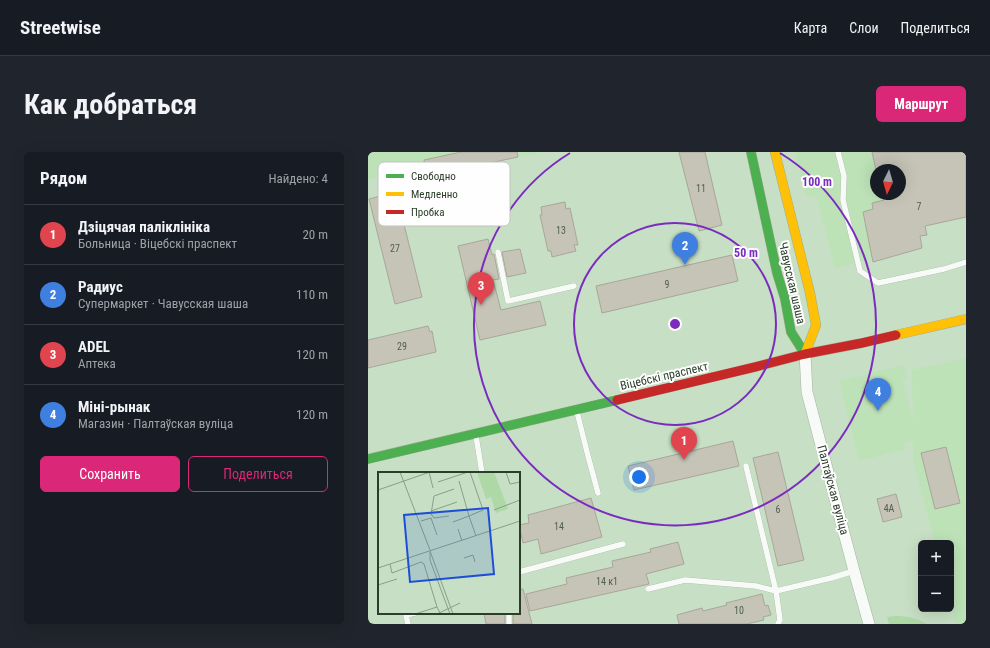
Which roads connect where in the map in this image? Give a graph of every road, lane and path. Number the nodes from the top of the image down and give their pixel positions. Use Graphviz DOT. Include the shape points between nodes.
graph roads {
  1 [pos="751,152"];
  2 [pos="775,152"];
  3 [pos="838,152"];
  4 [pos="498,252"];
  5 [pos="966,262"];
  6 [pos="574,286"];
  7 [pos="966,318"];
  8 [pos="805,354"];
  9 [pos="577,410"];
  10 [pos="476,433"];
  11 [pos="368,459"];
  12 [pos="746,466"];
  13 [pos="482,472"];
  14 [pos="598,493"];
  15 [pos="623,544"];
  16 [pos="854,571"];
  17 [pos="520,572"];
  18 [pos="648,589"];
  19 [pos="776,591"];
  20 [pos="410,614"];
  21 [pos="408,624"];
  22 [pos="778,624"];
  23 [pos="869,624"];
  1 -- 8 [label="main road, Чавусская шаша" via="791,332"];
  2 -- 8 [label="main road, Чавусская шаша" via="816,325"];
  3 -- 5 [label="lane" via="844,176 843,200 860,271 878,283"];
  4 -- 6 [label="lane" via="508,301"];
  7 -- 8 [label="main road, Віцебскі праспект"];
  8 -- 9 [label="main road, Віцебскі праспект"];
  8 -- 16 [label="street, Палтаўская вуліца" via="807,392"];
  9 -- 10 [label="main road, Віцебскі праспект"];
  9 -- 14 [label="lane"];
  10 -- 11 [label="main road, Віцебскі праспект"];
  10 -- 13 [label="lane"];
  12 -- 19 [label="lane"];
  15 -- 17 [label="lane"];
  16 -- 19 [label="lane"];
  16 -- 23 [label="street, Палтаўская вуліца"];
  18 -- 19 [label="lane" via="685,580 756,586"];
  19 -- 22 [label="lane" via="780,620"];
  20 -- 21 [label="lane" via="406,615"];
}
